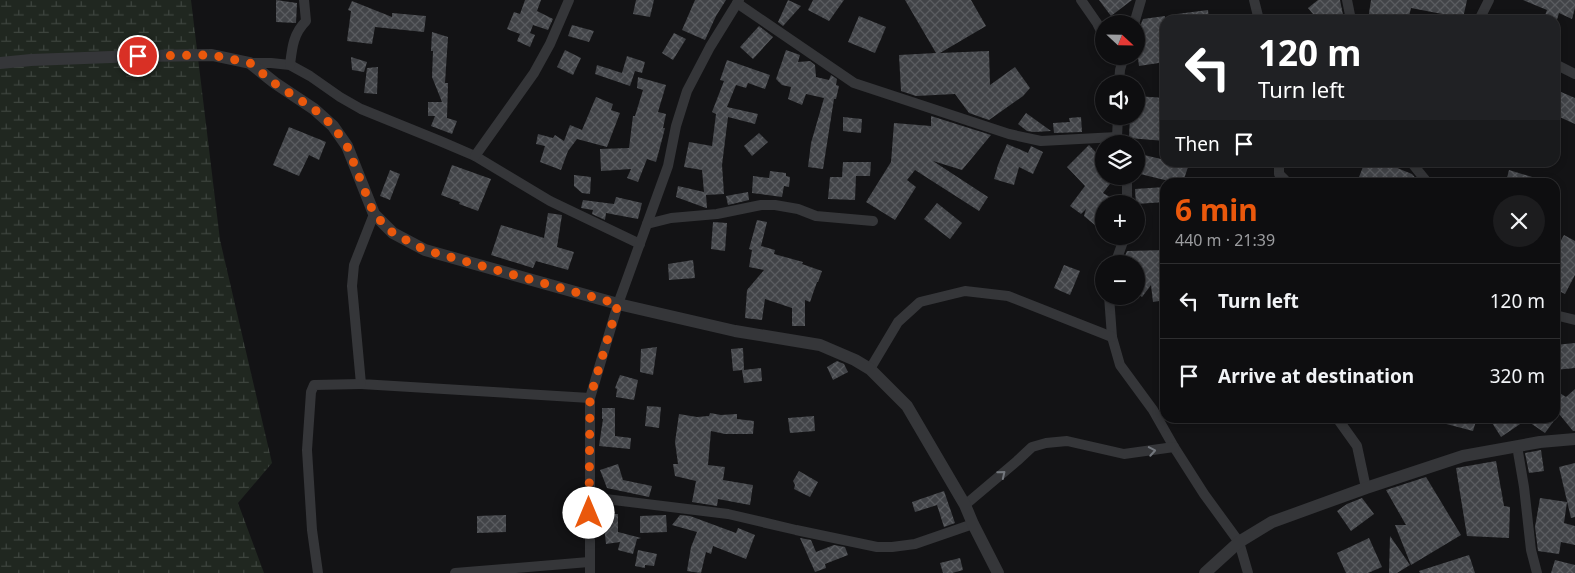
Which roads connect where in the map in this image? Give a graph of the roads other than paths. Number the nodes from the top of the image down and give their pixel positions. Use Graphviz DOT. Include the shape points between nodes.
graph roads {
  1 [pos="304,0"];
  2 [pos="569,0"];
  3 [pos="1081,0"];
  4 [pos="1141,0"];
  5 [pos="1254,0"];
  6 [pos="1347,0"];
  7 [pos="1489,0"];
  8 [pos="738,1"];
  9 [pos="1137,15"];
  10 [pos="1258,15"];
  11 [pos="1350,15"];
  12 [pos="1482,15"];
  13 [pos="1095,20"];
  14 [pos="0,63"];
  15 [pos="250,63"];
  16 [pos="290,65"];
  17 [pos="1118,65"];
  18 [pos="1121,65"];
  19 [pos="1560,66"];
  20 [pos="1120,70"];
  21 [pos="1575,74"];
  22 [pos="1120,75"];
  23 [pos="1095,141"];
  24 [pos="475,156"];
  25 [pos="1279,167"];
  26 [pos="1415,167"];
  27 [pos="1283,178"];
  28 [pos="1424,178"];
  29 [pos="374,214"];
  30 [pos="873,221"];
  31 [pos="648,224"];
  32 [pos="640,244"];
  33 [pos="618,304"];
  34 [pos="1110,305"];
  35 [pos="1560,316"];
  36 [pos="1575,320"];
  37 [pos="1112,337"];
  38 [pos="870,369"];
  39 [pos="361,384"];
  40 [pos="590,398"];
  41 [pos="1341,423"];
  42 [pos="1575,439"];
  43 [pos="1517,446"];
  44 [pos="1174,447"];
  45 [pos="1366,488"];
  46 [pos="589,497"];
  47 [pos="964,505"];
  48 [pos="973,524"];
  49 [pos="1239,542"];
  50 [pos="590,562"];
  51 [pos="318,573"];
  52 [pos="455,573"];
  53 [pos="590,573"];
  54 [pos="998,573"];
  55 [pos="1205,573"];
  56 [pos="1248,573"];
  57 [pos="1537,573"];
  1 -- 16 [label="street" via="306,21 294,39"];
  2 -- 24 [label="street" via="534,73"];
  3 -- 13 [label="street"];
  4 -- 9 [label="street"];
  5 -- 10 [label="street"];
  6 -- 11 [label="street"];
  7 -- 12 [label="street"];
  8 -- 23 [label="street" via="854,83 1041,142"];
  8 -- 31 [label="street" via="687,90 668,166"];
  14 -- 15 [label="street" via="212,55"];
  15 -- 16 [label="street"];
  15 -- 29 [label="street" via="333,126 347,146"];
  16 -- 24 [label="street" via="361,109"];
  17 -- 20 [label="street"];
  18 -- 20 [label="street"];
  19 -- 21 [label="street"];
  20 -- 22 [label="street"];
  24 -- 32 [label="street" via="550,201"];
  25 -- 27 [label="street"];
  26 -- 28 [label="street"];
  29 -- 33 [label="street" via="393,233 425,250"];
  29 -- 39 [label="street" via="354,265 352,286"];
  30 -- 31 [label="street" via="816,216 798,209 762,205"];
  31 -- 32 [label="street"];
  32 -- 33 [label="street"];
  33 -- 38 [label="street" via="734,331 820,346"];
  33 -- 40 [label="street"];
  34 -- 37 [label="street"];
  35 -- 36 [label="street"];
  37 -- 38 [label="street" via="1008,296 965,291 920,302 898,322"];
  37 -- 44 [label="street" via="1120,365"];
  38 -- 47 [label="street" via="908,406"];
  39 -- 40 [label="street"];
  39 -- 51 [label="street" via="314,385 311,392 307,450"];
  40 -- 46 [label="street"];
  41 -- 45 [label="street" via="1357,446"];
  42 -- 43 [label="street"];
  43 -- 45 [label="street" via="1463,456"];
  43 -- 57 [label="street"];
  47 -- 44 [label="street, one-way" via="1032,447 1046,443 1067,441 1124,454"];
  44 -- 49 [label="street"];
  45 -- 49 [label="street" via="1272,522"];
  46 -- 48 [label="street" via="728,514 877,547 915,544"];
  46 -- 50 [label="street"];
  47 -- 48 [label="street"];
  48 -- 54 [label="street"];
  49 -- 55 [label="street"];
  49 -- 56 [label="street"];
  50 -- 52 [label="street"];
  50 -- 53 [label="street"];
}
